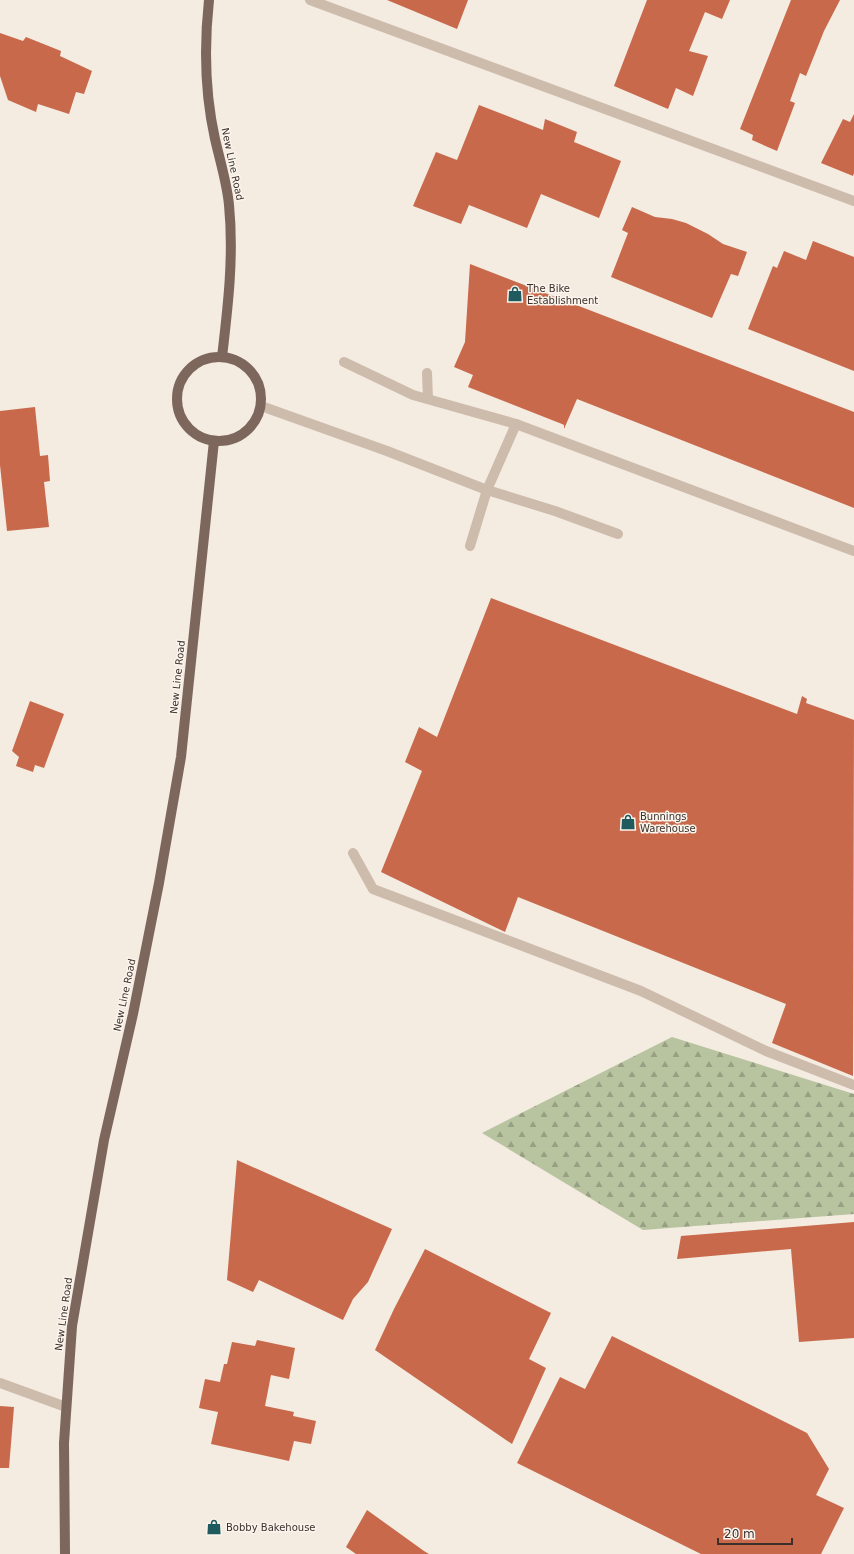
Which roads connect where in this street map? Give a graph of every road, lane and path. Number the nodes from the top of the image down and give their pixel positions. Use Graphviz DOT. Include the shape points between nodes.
graph roads {
  1 [pos="209,0"];
  2 [pos="310,0"];
  3 [pos="854,201"];
  4 [pos="222,357"];
  5 [pos="344,362"];
  6 [pos="428,373"];
  7 [pos="428,399"];
  8 [pos="261,406"];
  9 [pos="516,424"];
  10 [pos="214,441"];
  11 [pos="487,490"];
  12 [pos="618,534"];
  13 [pos="470,546"];
  14 [pos="854,551"];
  15 [pos="353,853"];
  16 [pos="854,1085"];
  17 [pos="0,1383"];
  18 [pos="66,1407"];
  19 [pos="65,1554"];
  1 -- 4 [label="main road, New Line Road" via="206,32 210,106 229,204 231,235 230,292"];
  2 -- 3 [label="lane"];
  4 -- 8 [label="main road" via="236,360 248,368 261,392"];
  4 -- 10 [label="main road" via="207,358 194,364 184,375 178,388 176,402 180,417 188,429 200,437"];
  5 -- 7 [label="lane" via="413,395"];
  6 -- 7 [label="lane"];
  7 -- 9 [label="lane"];
  8 -- 10 [label="main road" via="249,428 239,436"];
  8 -- 11 [label="lane"];
  9 -- 11 [label="lane"];
  9 -- 14 [label="lane"];
  10 -- 18 [label="main road, New Line Road" via="180,757 159,883 97,1177 72,1326"];
  11 -- 12 [label="lane"];
  11 -- 13 [label="lane"];
  15 -- 16 [label="lane" via="373,889 641,991 766,1051"];
  17 -- 18 [label="lane"];
  18 -- 19 [label="main road, New Line Road"];
}
